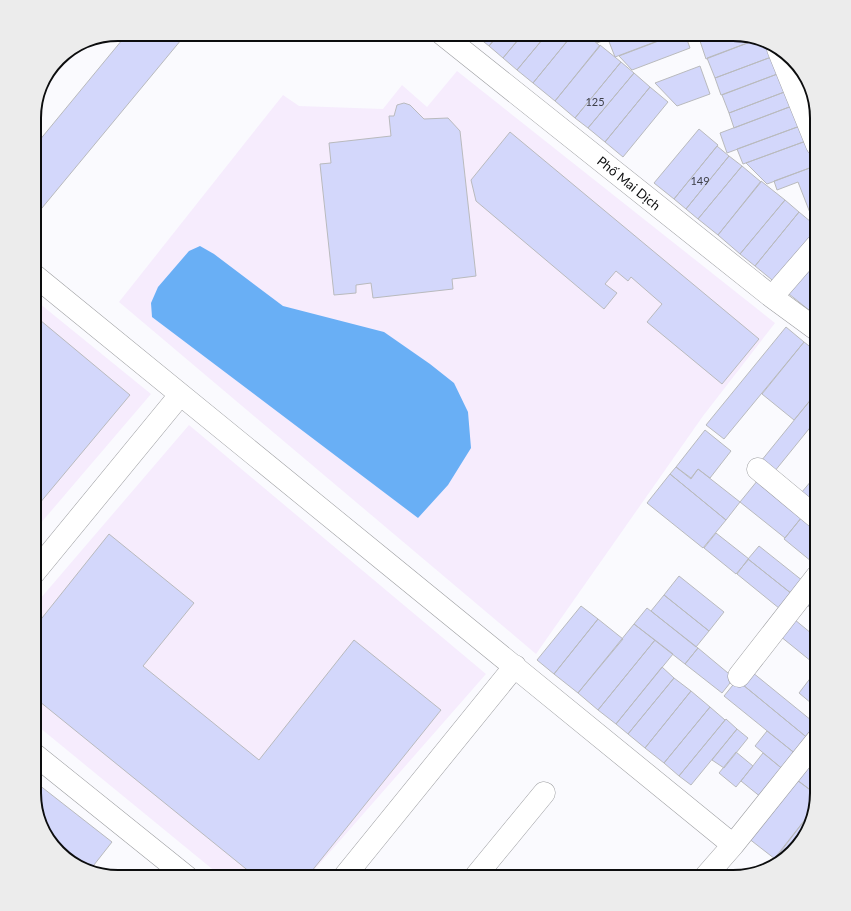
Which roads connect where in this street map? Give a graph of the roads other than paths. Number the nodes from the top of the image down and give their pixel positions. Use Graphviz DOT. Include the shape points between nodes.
graph roads {
  1 [pos="451,41"];
  2 [pos="782,59"];
  3 [pos="810,128"];
  4 [pos="810,253"];
  5 [pos="41,281"];
  6 [pos="772,297"];
  7 [pos="810,325"];
  8 [pos="180,395"];
  9 [pos="758,470"];
  10 [pos="810,512"];
  11 [pos="41,564"];
  12 [pos="810,585"];
  13 [pos="515,666"];
  14 [pos="739,676"];
  15 [pos="810,749"];
  16 [pos="41,760"];
  17 [pos="544,793"];
  18 [pos="733,844"];
  19 [pos="178,870"];
  20 [pos="350,870"];
  21 [pos="481,870"];
  22 [pos="711,870"];
  1 -- 6 [label="street, Phố Mai Dịch"];
  2 -- 3 [label="street"];
  4 -- 6 [label="street"];
  5 -- 8 [label="street"];
  6 -- 7 [label="street, Phố Mai Dịch"];
  8 -- 11 [label="street"];
  8 -- 13 [label="street"];
  9 -- 10 [label="street"];
  12 -- 14 [label="street"];
  13 -- 18 [label="street"];
  13 -- 20 [label="street"];
  15 -- 18 [label="street"];
  16 -- 19 [label="street"];
  17 -- 21 [label="street"];
  18 -- 22 [label="street"];
}
